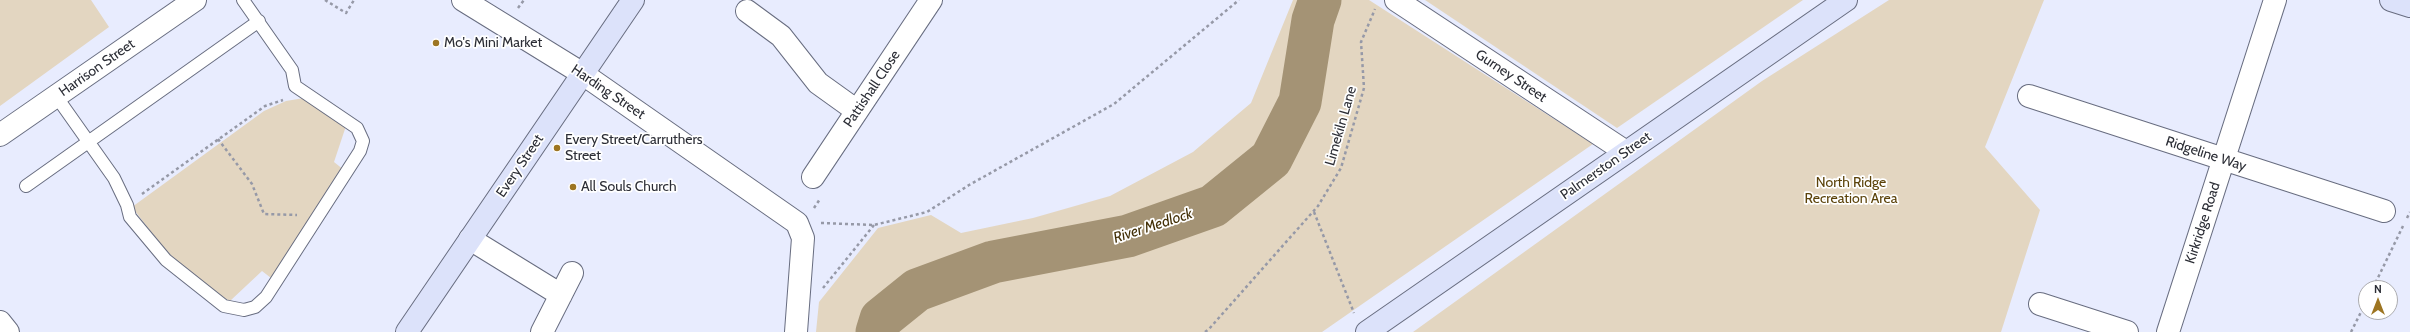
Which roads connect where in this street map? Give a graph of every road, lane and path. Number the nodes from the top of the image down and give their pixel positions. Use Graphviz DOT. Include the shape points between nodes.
graph roads {
  1 [pos="194,0"];
  2 [pos="243,0"];
  3 [pos="325,0"];
  4 [pos="354,0"];
  5 [pos="463,0"];
  6 [pos="633,0"];
  7 [pos="931,0"];
  8 [pos="1239,0"];
  9 [pos="1396,0"];
  10 [pos="1846,0"];
  11 [pos="2275,0"];
  12 [pos="2391,0"];
  13 [pos="2410,6"];
  14 [pos="1376,7"];
  15 [pos="748,11"];
  16 [pos="259,21"];
  17 [pos="583,74"];
  18 [pos="295,86"];
  19 [pos="56,96"];
  20 [pos="2029,96"];
  21 [pos="857,111"];
  22 [pos="0,135"];
  23 [pos="218,139"];
  24 [pos="87,143"];
  25 [pos="1626,152"];
  26 [pos="2223,159"];
  27 [pos="812,177"];
  28 [pos="26,186"];
  29 [pos="127,205"];
  30 [pos="1314,212"];
  31 [pos="2384,212"];
  32 [pos="2410,212"];
  33 [pos="319,215"];
  34 [pos="797,223"];
  35 [pos="874,225"];
  36 [pos="470,239"];
  37 [pos="572,273"];
  38 [pos="2377,280"];
  39 [pos="821,291"];
  40 [pos="561,295"];
  41 [pos="2040,304"];
  42 [pos="2358,318"];
  43 [pos="0,322"];
  44 [pos="1361,324"];
  45 [pos="8,332"];
  46 [pos="407,332"];
  47 [pos="542,332"];
  48 [pos="796,332"];
  49 [pos="1205,332"];
  50 [pos="2126,332"];
  51 [pos="2168,332"];
  52 [pos="2351,332"];
  1 -- 19 [label="street, Harrison Street"];
  2 -- 16 [label="lane"];
  3 -- 4 [label="path" via="346,13"];
  5 -- 17 [label="street, Harding Street"];
  6 -- 17 [label="street, Every Street"];
  7 -- 21 [label="street, Pattishall Close"];
  8 -- 35 [label="path" via="1114,104 969,185 927,212"];
  9 -- 25 [label="street, Gurney Street"];
  10 -- 25 [label="street, Palmerston Street"];
  11 -- 26 [label="street, Kirkridge Road"];
  12 -- 13 [label="street"];
  14 -- 30 [label="path, Limekiln Lane" via="1361,42 1364,88 1341,168"];
  15 -- 21 [label="street" via="781,36 818,83"];
  16 -- 18 [label="lane" via="292,70"];
  16 -- 24 [label="lane"];
  17 -- 34 [label="street, Harding Street"];
  17 -- 36 [label="street, Every Street"];
  18 -- 23 [label="path" via="296,95 265,106"];
  18 -- 33 [label="lane" via="357,128 363,141 360,151"];
  19 -- 22 [label="street, Harrison Street"];
  19 -- 24 [label="lane"];
  20 -- 26 [label="street, Ridgeline Way"];
  21 -- 27 [label="street, Pattishall Close"];
  23 -- 29 [label="path"];
  23 -- 33 [label="path" via="252,184 264,214"];
  24 -- 28 [label="lane"];
  24 -- 29 [label="lane" via="114,178"];
  25 -- 44 [label="street, Palmerston Street"];
  26 -- 31 [label="street, Ridgeline Way"];
  26 -- 51 [label="street, Kirkridge Road"];
  29 -- 33 [label="lane" via="130,217 166,260 224,306 244,310 255,307 266,297"];
  30 -- 44 [label="path"];
  30 -- 49 [label="path, Limekiln Lane"];
  32 -- 38 [label="path"];
  34 -- 35 [label="path"];
  34 -- 48 [label="street" via="803,238"];
  35 -- 39 [label="path"];
  36 -- 40 [label="street"];
  36 -- 46 [label="street, Every Street"];
  37 -- 40 [label="street"];
  40 -- 47 [label="street"];
  41 -- 50 [label="street"];
  42 -- 52 [label="path"];
  43 -- 45 [label="street"];
}
